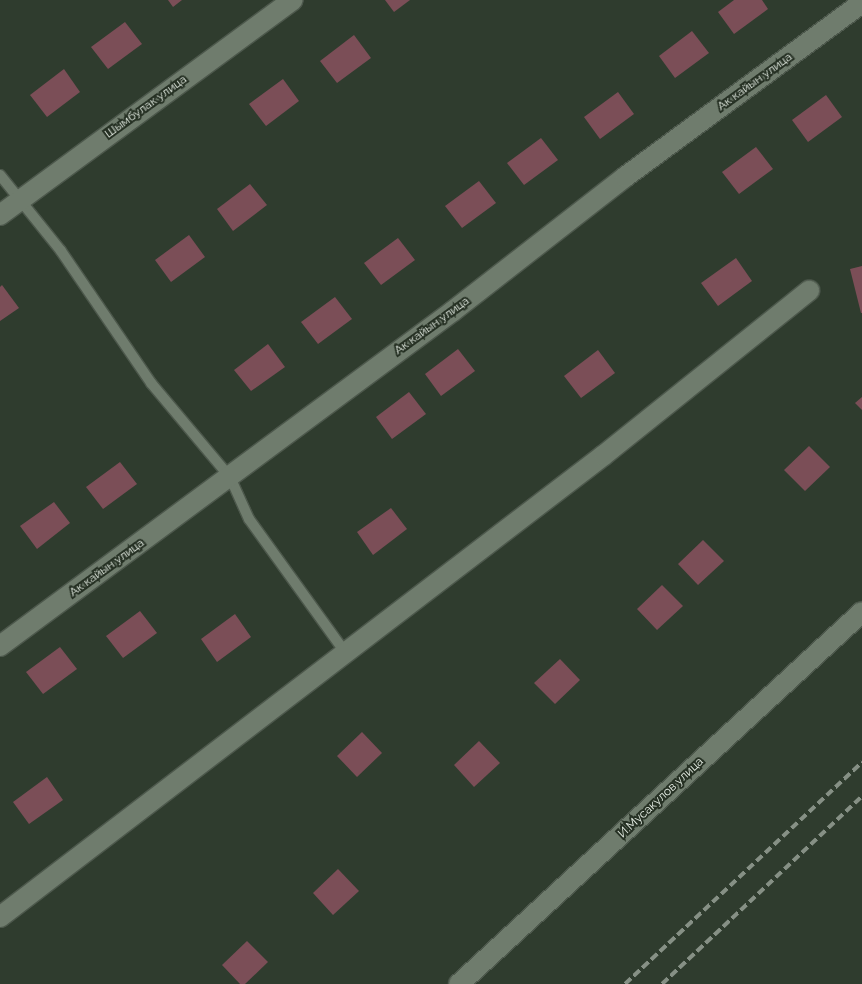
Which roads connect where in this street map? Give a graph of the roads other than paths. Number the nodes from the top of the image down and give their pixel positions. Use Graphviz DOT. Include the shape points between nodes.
graph roads {
  1 [pos="293,0"];
  2 [pos="862,3"];
  3 [pos="0,175"];
  4 [pos="19,200"];
  5 [pos="0,215"];
  6 [pos="809,291"];
  7 [pos="230,477"];
  8 [pos="862,612"];
  9 [pos="0,646"];
  10 [pos="345,652"];
  11 [pos="0,917"];
  12 [pos="459,984"];
  1 -- 4 [label="street, Шымбулак улица"];
  2 -- 7 [label="street, Ак кайын улица"];
  3 -- 4 [label="lane"];
  4 -- 5 [label="street, Шымбулак улица"];
  4 -- 7 [label="lane" via="61,251 151,382"];
  6 -- 10 [label="street" via="604,455"];
  7 -- 9 [label="street, Ак кайын улица"];
  7 -- 10 [label="lane" via="249,519"];
  8 -- 12 [label="street, И.Мусакулов улица"];
  10 -- 11 [label="street"];
}
